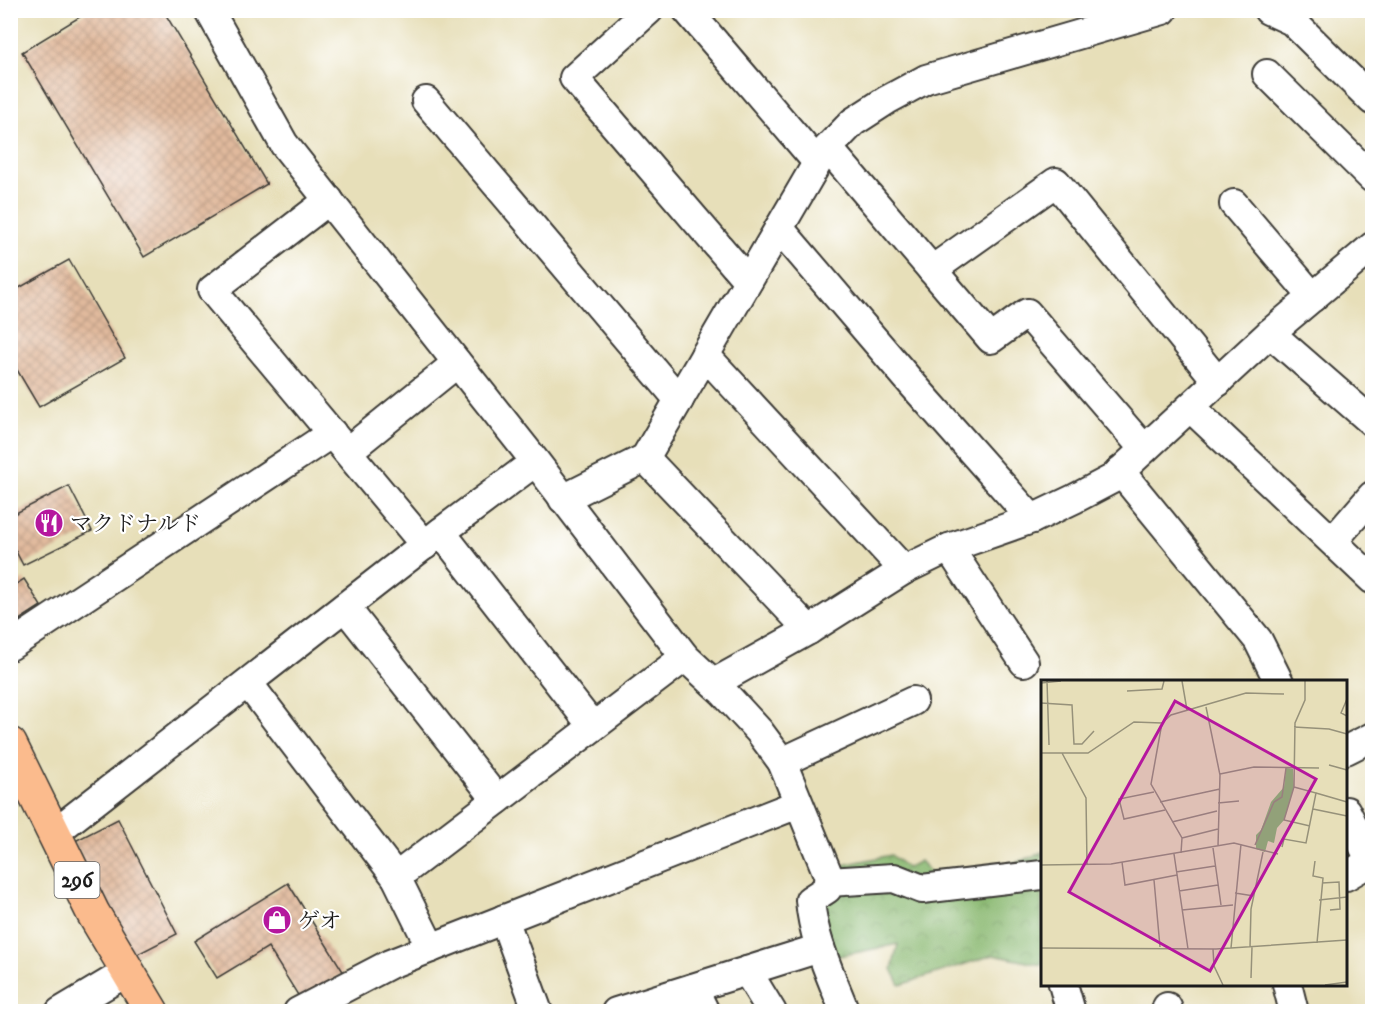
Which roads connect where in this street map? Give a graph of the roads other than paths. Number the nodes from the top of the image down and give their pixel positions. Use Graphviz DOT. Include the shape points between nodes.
graph roads {
  1 [pos="649,10"];
  2 [pos="687,10"];
  3 [pos="1163,10"];
  4 [pos="1268,10"];
  5 [pos="211,11"];
  6 [pos="1267,74"];
  7 [pos="1370,93"];
  8 [pos="426,101"];
  9 [pos="823,155"];
  10 [pos="1372,178"];
  11 [pos="328,200"];
  12 [pos="1234,204"];
  13 [pos="779,228"];
  14 [pos="1372,247"];
  15 [pos="932,270"];
  16 [pos="748,281"];
  17 [pos="1313,297"];
  18 [pos="1270,333"];
  19 [pos="705,355"];
  20 [pos="458,363"];
  21 [pos="1218,382"];
  22 [pos="679,400"];
  23 [pos="1190,407"];
  24 [pos="1372,422"];
  25 [pos="340,442"];
  26 [pos="1144,449"];
  27 [pos="645,458"];
  28 [pos="535,462"];
  29 [pos="1120,471"];
  30 [pos="1372,496"];
  31 [pos="563,498"];
  32 [pos="1032,519"];
  33 [pos="433,538"];
  34 [pos="1333,541"];
  35 [pos="949,548"];
  36 [pos="904,570"];
  37 [pos="1372,579"];
  38 [pos="345,607"];
  39 [pos="809,630"];
  40 [pos="10,646"];
  41 [pos="685,657"];
  42 [pos="1024,662"];
  43 [pos="1278,680"];
  44 [pos="248,683"];
  45 [pos="714,683"];
  46 [pos="912,701"];
  47 [pos="593,728"];
  48 [pos="1372,738"];
  49 [pos="10,744"];
  50 [pos="1347,750"];
  51 [pos="782,762"];
  52 [pos="497,800"];
  53 [pos="798,804"];
  54 [pos="1347,819"];
  55 [pos="54,833"];
  56 [pos="1372,862"];
  57 [pos="1041,875"];
  58 [pos="1347,875"];
  59 [pos="396,877"];
  60 [pos="828,882"];
  61 [pos="504,919"];
  62 [pos="430,948"];
  63 [pos="820,948"];
  64 [pos="747,970"];
  65 [pos="127,972"];
  66 [pos="1064,986"];
  67 [pos="1288,986"];
  68 [pos="699,1000"];
  69 [pos="60,1011"];
  70 [pos="152,1011"];
  71 [pos="298,1011"];
  72 [pos="538,1011"];
  73 [pos="616,1011"];
  74 [pos="772,1011"];
  75 [pos="845,1011"];
  76 [pos="1071,1011"];
  77 [pos="1294,1011"];
  1 -- 16 [label="street" via="574,78"];
  2 -- 9 [label="street"];
  3 -- 9 [label="street" via="926,79 853,122"];
  4 -- 7 [label="street" via="1292,21"];
  5 -- 11 [label="street" via="284,144"];
  6 -- 10 [label="street"];
  8 -- 22 [label="street"];
  9 -- 13 [label="street"];
  9 -- 15 [label="street"];
  11 -- 20 [label="street"];
  11 -- 25 [label="street" via="212,290"];
  12 -- 17 [label="street"];
  13 -- 16 [label="street"];
  13 -- 32 [label="street"];
  14 -- 17 [label="street"];
  15 -- 21 [label="street" via="1056,182"];
  15 -- 26 [label="street" via="991,339 1027,313"];
  16 -- 19 [label="street"];
  17 -- 18 [label="street"];
  18 -- 21 [label="street"];
  18 -- 24 [label="street"];
  19 -- 22 [label="street"];
  19 -- 36 [label="street"];
  20 -- 25 [label="street"];
  20 -- 28 [label="street"];
  21 -- 23 [label="street"];
  22 -- 27 [label="street"];
  23 -- 26 [label="street"];
  23 -- 34 [label="street"];
  25 -- 33 [label="street"];
  25 -- 40 [label="street"];
  26 -- 29 [label="street"];
  27 -- 31 [label="street"];
  27 -- 39 [label="street"];
  28 -- 31 [label="street"];
  28 -- 33 [label="street"];
  29 -- 32 [label="street" via="1074,500"];
  29 -- 43 [label="street" via="1258,640"];
  30 -- 34 [label="street"];
  31 -- 41 [label="street"];
  32 -- 35 [label="street"];
  33 -- 38 [label="street"];
  33 -- 47 [label="street"];
  34 -- 37 [label="street"];
  35 -- 36 [label="street"];
  35 -- 42 [label="street"];
  36 -- 39 [label="street"];
  38 -- 44 [label="street"];
  38 -- 52 [label="street"];
  39 -- 45 [label="street"];
  41 -- 45 [label="street"];
  41 -- 47 [label="street"];
  44 -- 55 [label="street"];
  44 -- 59 [label="street"];
  45 -- 51 [label="street"];
  46 -- 51 [label="street"];
  47 -- 52 [label="street"];
  48 -- 50 [label="street"];
  49 -- 55 [label="highway, 296"];
  51 -- 53 [label="street"];
  52 -- 59 [label="street"];
  53 -- 60 [label="street"];
  53 -- 61 [label="street"];
  54 -- 56 [label="street"];
  55 -- 65 [label="highway, 296" via="93,914"];
  56 -- 58 [label="street"];
  57 -- 60 [label="street" via="922,889 894,878"];
  59 -- 62 [label="street"];
  60 -- 63 [label="street" via="828,889 810,900"];
  61 -- 62 [label="street"];
  61 -- 72 [label="street"];
  62 -- 71 [label="street"];
  63 -- 64 [label="street"];
  63 -- 75 [label="street"];
  64 -- 68 [label="street"];
  64 -- 74 [label="street"];
  65 -- 69 [label="street"];
  65 -- 70 [label="highway, 296"];
  66 -- 76 [label="street"];
  67 -- 77 [label="street"];
  68 -- 73 [label="street"];
}
